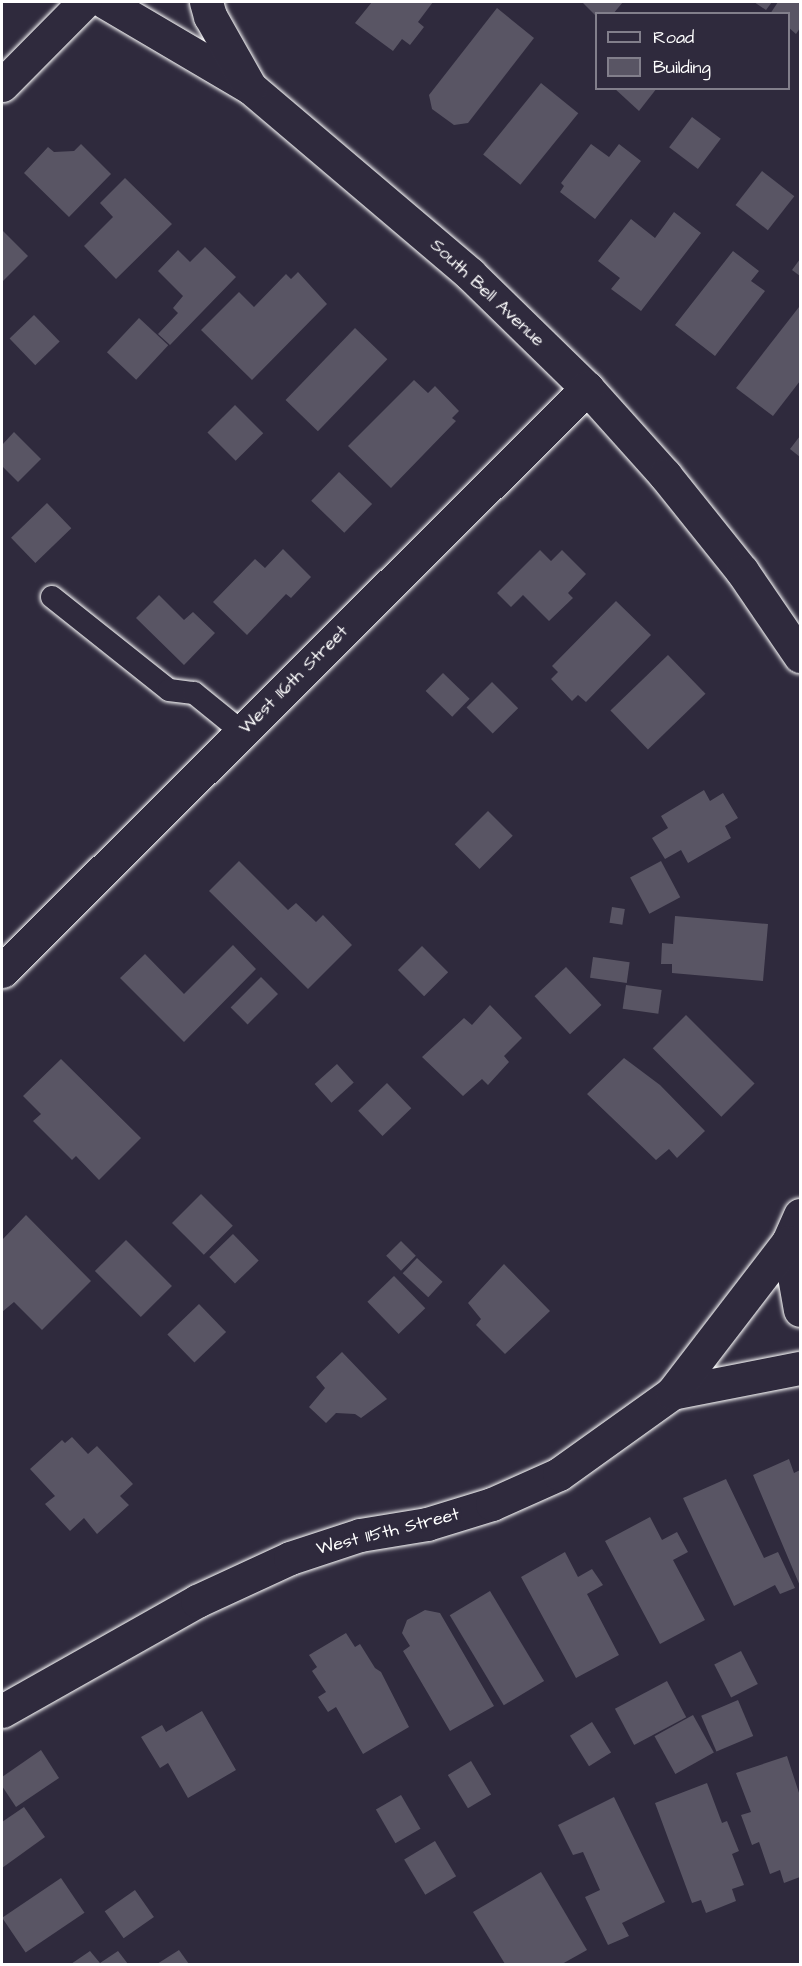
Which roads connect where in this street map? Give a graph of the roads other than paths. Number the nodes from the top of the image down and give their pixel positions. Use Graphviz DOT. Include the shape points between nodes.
graph roads {
  1 [pos="84,2"];
  2 [pos="105,2"];
  3 [pos="206,2"];
  4 [pos="2,85"];
  5 [pos="251,88"];
  6 [pos="587,388"];
  7 [pos="52,597"];
  8 [pos="801,656"];
  9 [pos="242,732"];
  10 [pos="2,972"];
  11 [pos="794,1228"];
  12 [pos="801,1310"];
  13 [pos="801,1368"];
  14 [pos="672,1393"];
  15 [pos="2,1711"];
  1 -- 4 [label="street"];
  2 -- 5 [label="street, South Bell Avenue"];
  3 -- 5 [label="street"];
  5 -- 6 [label="street, South Bell Avenue" via="470,274"];
  6 -- 8 [label="street, South Bell Avenue" via="665,475 735,562"];
  6 -- 9 [label="street, West 116th Street"];
  7 -- 9 [label="lane" via="170,690 194,693"];
  9 -- 10 [label="street, West 116th Street"];
  11 -- 12 [label="street"];
  11 -- 14 [label="street, West 115th Street"];
  13 -- 14 [label="street, West 115th Street"];
  14 -- 15 [label="street, West 115th Street" via="559,1474 492,1504 427,1524 360,1535 290,1558 197,1600"];
}
